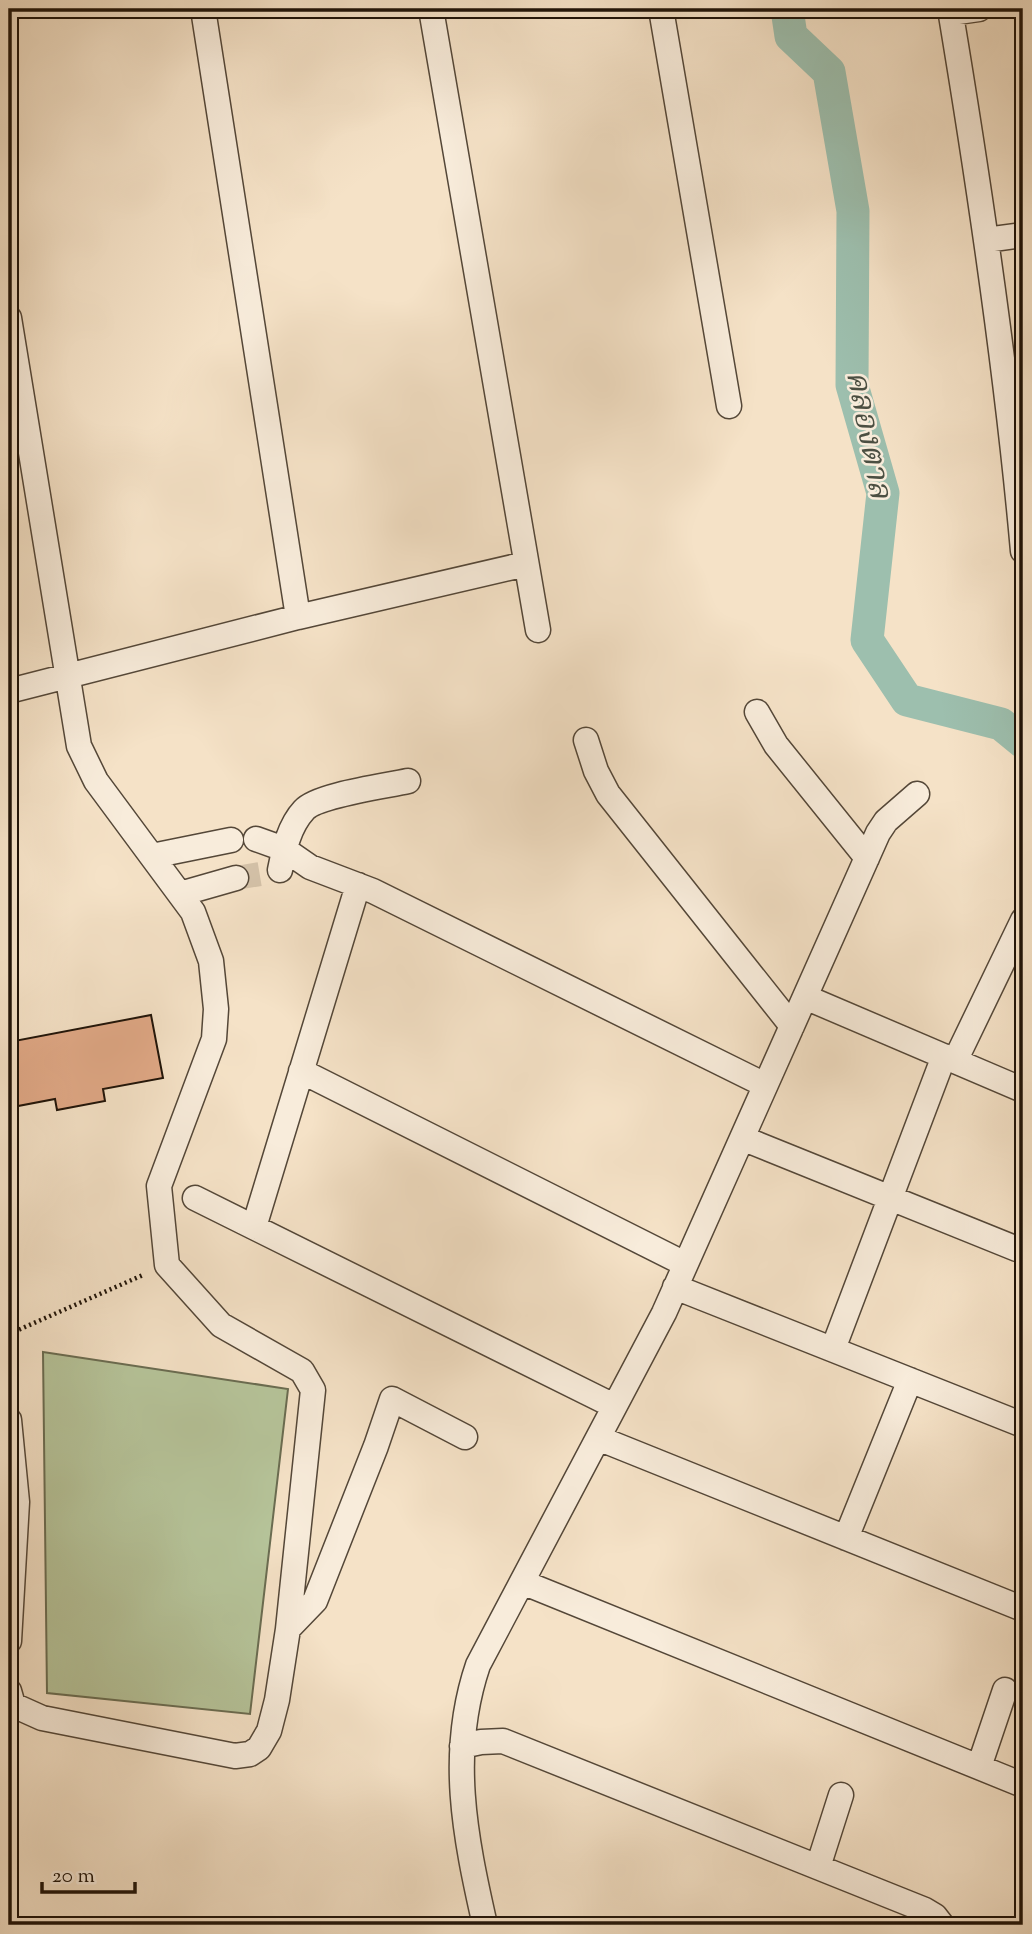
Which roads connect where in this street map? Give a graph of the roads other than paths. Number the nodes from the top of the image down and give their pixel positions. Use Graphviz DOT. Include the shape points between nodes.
graph roads {
  1 [pos="203,9"];
  2 [pos="431,9"];
  3 [pos="661,9"];
  4 [pos="979,9"];
  5 [pos="950,11"];
  6 [pos="1023,234"];
  7 [pos="986,240"];
  8 [pos="9,318"];
  9 [pos="729,406"];
  10 [pos="1023,551"];
  11 [pos="526,564"];
  12 [pos="298,617"];
  13 [pos="538,630"];
  14 [pos="66,677"];
  15 [pos="9,691"];
  16 [pos="757,712"];
  17 [pos="586,740"];
  18 [pos="408,781"];
  19 [pos="917,794"];
  20 [pos="256,839"];
  21 [pos="231,840"];
  22 [pos="152,856"];
  23 [pos="867,858"];
  24 [pos="274,864"];
  25 [pos="236,878"];
  26 [pos="358,885"];
  27 [pos="180,894"];
  28 [pos="1023,920"];
  29 [pos="805,997"];
  30 [pos="792,1026"];
  31 [pos="950,1058"];
  32 [pos="301,1071"];
  33 [pos="765,1085"];
  34 [pos="1023,1090"];
  35 [pos="742,1138"];
  36 [pos="195,1198"];
  37 [pos="891,1198"];
  38 [pos="254,1227"];
  39 [pos="1017,1249"];
  40 [pos="680,1276"];
  41 [pos="833,1349"];
  42 [pos="911,1380"];
  43 [pos="614,1406"];
  44 [pos="9,1420"];
  45 [pos="1023,1425"];
  46 [pos="464,1437"];
  47 [pos="598,1438"];
  48 [pos="846,1538"];
  49 [pos="522,1582"];
  50 [pos="1023,1609"];
  51 [pos="288,1629"];
  52 [pos="9,1641"];
  53 [pos="1005,1690"];
  54 [pos="10,1702"];
  55 [pos="462,1746"];
  56 [pos="979,1767"];
  57 [pos="1023,1785"];
  58 [pos="841,1795"];
  59 [pos="818,1867"];
  60 [pos="485,1925"];
  61 [pos="942,1925"];
  1 -- 12 [label="street"];
  2 -- 11 [label="street"];
  3 -- 9 [label="street"];
  4 -- 5 [label="street"];
  5 -- 7 [label="street"];
  6 -- 7 [label="street"];
  7 -- 10 [label="street" via="1015,452"];
  8 -- 14 [label="street"];
  11 -- 12 [label="street"];
  11 -- 13 [label="street"];
  12 -- 14 [label="street"];
  14 -- 15 [label="street"];
  14 -- 22 [label="street" via="79,746 96,780"];
  16 -- 23 [label="street" via="776,745"];
  17 -- 30 [label="street" via="608,794"];
  18 -- 24 [label="street" via="319,800 305,808"];
  19 -- 23 [label="street" via="887,821"];
  20 -- 24 [label="street"];
  21 -- 22 [label="street"];
  22 -- 27 [label="street"];
  23 -- 29 [label="street"];
  24 -- 26 [label="street" via="310,867"];
  25 -- 27 [label="street"];
  26 -- 32 [label="street"];
  26 -- 33 [label="street"];
  27 -- 51 [label="street" via="193,912 211,961 216,1009 214,1039 159,1186 167,1265 221,1325 302,1371 313,1390"];
  28 -- 31 [label="street"];
  29 -- 30 [label="street"];
  29 -- 31 [label="street"];
  30 -- 33 [label="street"];
  31 -- 34 [label="street"];
  31 -- 37 [label="street"];
  32 -- 38 [label="street"];
  32 -- 40 [label="street"];
  33 -- 35 [label="street"];
  35 -- 37 [label="street"];
  35 -- 40 [label="street"];
  36 -- 38 [label="street"];
  37 -- 39 [label="street"];
  37 -- 41 [label="street"];
  38 -- 43 [label="street"];
  40 -- 41 [label="street"];
  40 -- 43 [label="street"];
  41 -- 42 [label="street"];
  42 -- 45 [label="street"];
  42 -- 48 [label="street"];
  43 -- 47 [label="street"];
  44 -- 52 [label="street" via="17,1502"];
  46 -- 51 [label="street" via="391,1399 315,1601"];
  47 -- 48 [label="street"];
  47 -- 49 [label="street"];
  48 -- 50 [label="street"];
  49 -- 55 [label="street" via="478,1665 463,1717"];
  49 -- 56 [label="street"];
  51 -- 54 [label="street" via="269,1731 250,1754 234,1756 42,1718"];
  53 -- 56 [label="street"];
  55 -- 59 [label="street" via="502,1741"];
  55 -- 60 [label="street" via="467,1844"];
  56 -- 57 [label="street"];
  58 -- 59 [label="street"];
  59 -- 61 [label="street" via="925,1910"];
}
